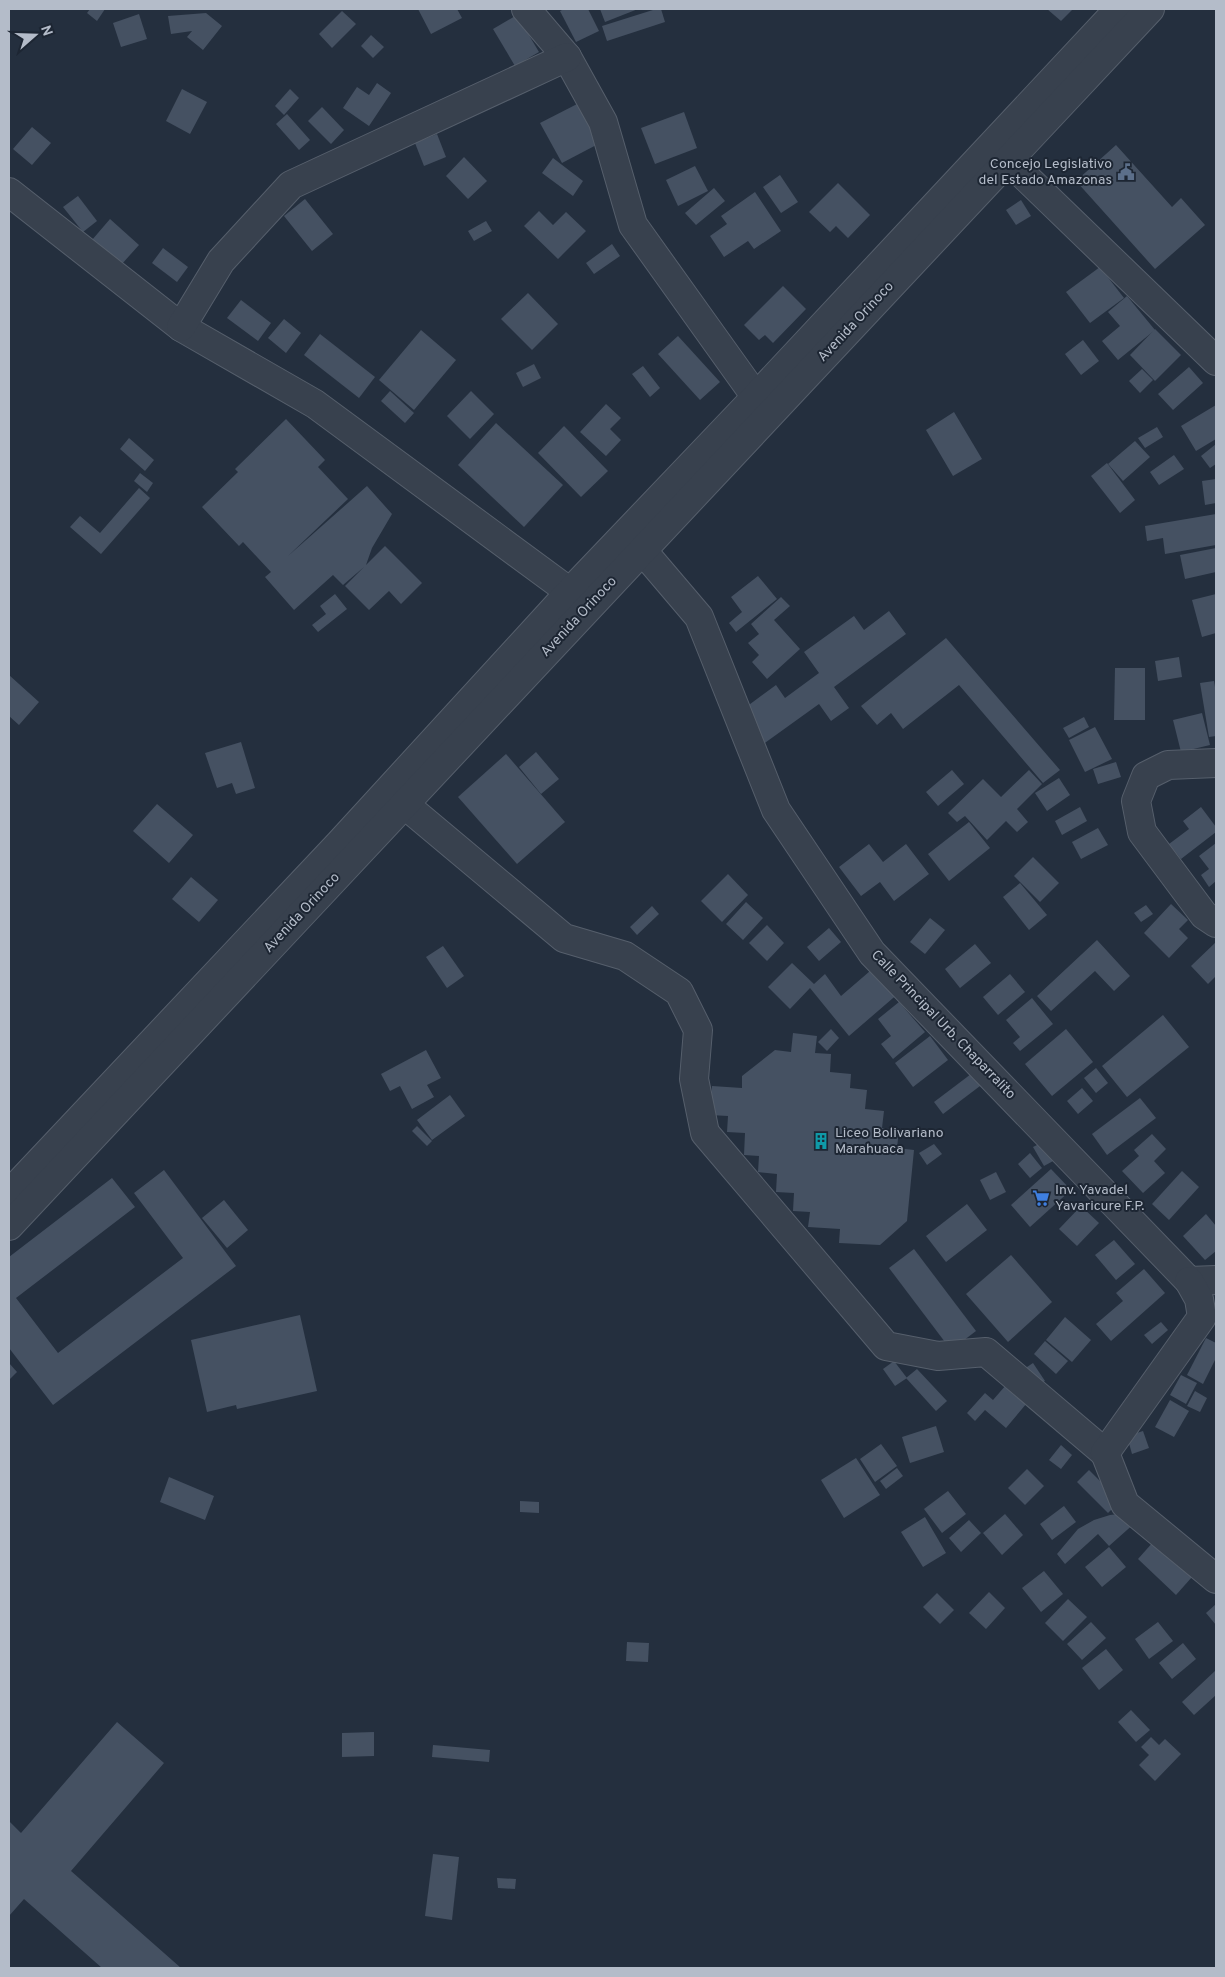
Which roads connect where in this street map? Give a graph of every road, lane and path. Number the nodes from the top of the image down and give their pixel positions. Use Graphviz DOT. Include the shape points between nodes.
graph roads {
  1 [pos="526,9"];
  2 [pos="1119,9"];
  3 [pos="1150,9"];
  4 [pos="567,57"];
  5 [pos="1008,160"];
  6 [pos="9,192"];
  7 [pos="181,327"];
  8 [pos="1216,361"];
  9 [pos="756,397"];
  10 [pos="633,542"];
  11 [pos="570,592"];
  12 [pos="1216,763"];
  13 [pos="404,804"];
  14 [pos="1216,924"];
  15 [pos="9,1194"];
  16 [pos="9,1226"];
  17 [pos="1216,1280"];
  18 [pos="1189,1281"];
  19 [pos="1105,1453"];
  20 [pos="1216,1579"];
  1 -- 4 [label="street"];
  2 -- 9 [label="street, Avenida Orinoco"];
  3 -- 5 [label="street, Avenida Orinoco"];
  4 -- 7 [label="street" via="291,185 221,261"];
  4 -- 9 [label="street" via="603,122 633,225"];
  5 -- 8 [label="street"];
  5 -- 10 [label="street, Avenida Orinoco"];
  6 -- 7 [label="street"];
  7 -- 11 [label="street" via="315,404"];
  9 -- 10 [label="street, Avenida Orinoco"];
  10 -- 11 [label="street, Avenida Orinoco"];
  10 -- 13 [label="street, Avenida Orinoco"];
  10 -- 18 [label="street, Calle Principal Urb. Chaparralito" via="699,617 776,810 872,953"];
  11 -- 15 [label="street, Avenida Orinoco" via="339,844"];
  12 -- 14 [label="street" via="1168,765 1146,776 1136,802 1142,832 1204,915"];
  13 -- 16 [label="street, Avenida Orinoco"];
  13 -- 19 [label="street" via="564,938 625,956 678,992 698,1030 694,1080 705,1133 886,1346 938,1356 986,1352"];
  17 -- 18 [label="street"];
  18 -- 19 [label="street, Calle Principal Urb. Chaparralito" via="1198,1298 1202,1317"];
  19 -- 20 [label="street" via="1125,1504"];
}
